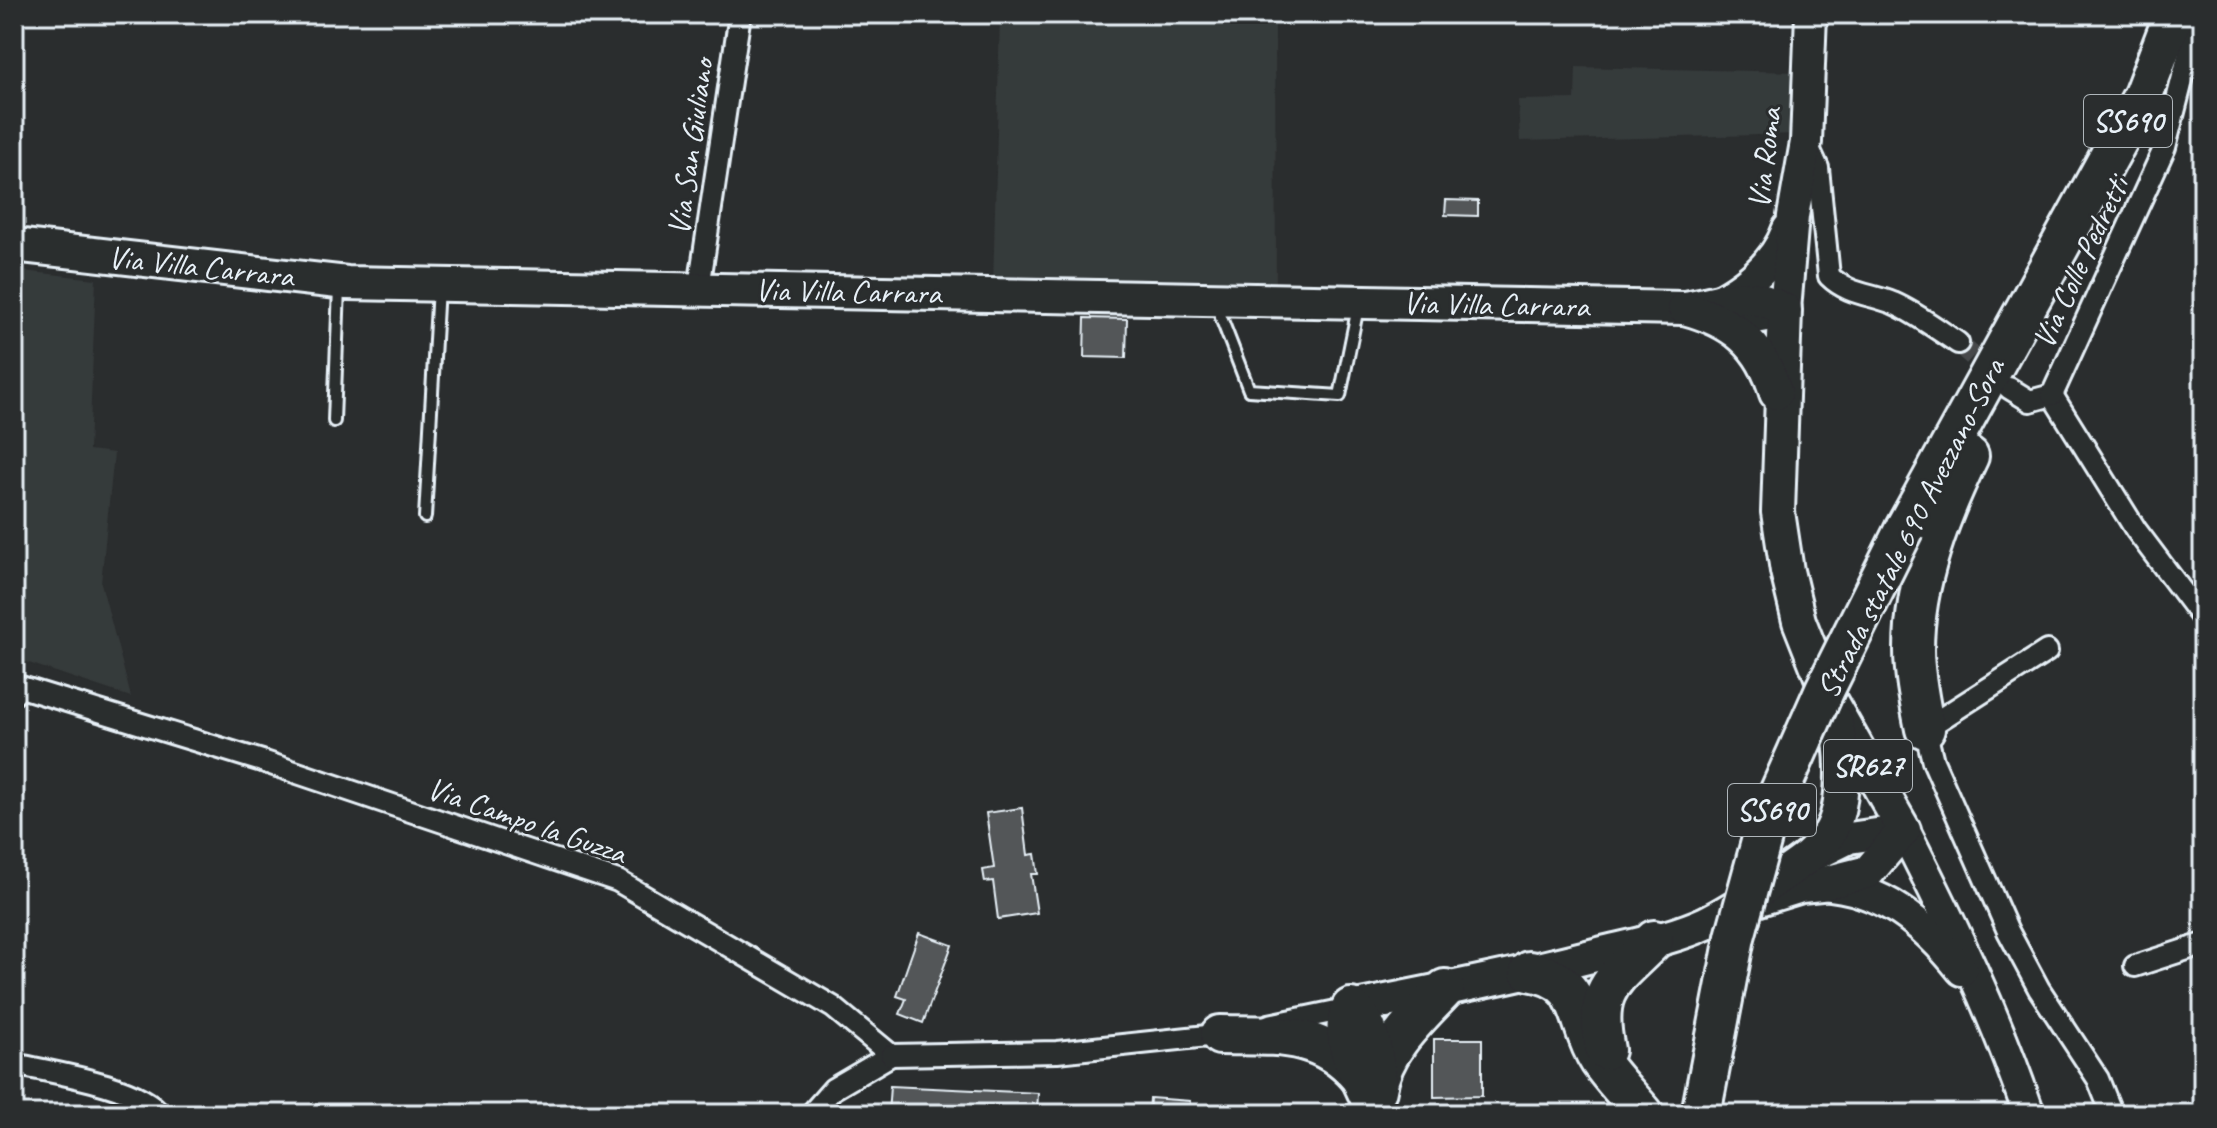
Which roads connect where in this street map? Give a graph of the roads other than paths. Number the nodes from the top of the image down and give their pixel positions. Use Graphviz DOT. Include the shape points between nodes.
graph roads {
  1 [pos="740,14"];
  2 [pos="1811,14"];
  3 [pos="2174,14"];
  4 [pos="2199,14"];
  5 [pos="1806,142"];
  6 [pos="1793,216"];
  7 [pos="2072,223"];
  8 [pos="14,245"];
  9 [pos="340,282"];
  10 [pos="438,284"];
  11 [pos="699,288"];
  12 [pos="1214,298"];
  13 [pos="1359,301"];
  14 [pos="1703,307"];
  15 [pos="1785,310"];
  16 [pos="1958,343"];
  17 [pos="2009,388"];
  18 [pos="2052,395"];
  19 [pos="1779,404"];
  20 [pos="334,421"];
  21 [pos="425,517"];
  22 [pos="2203,619"];
  23 [pos="2047,651"];
  24 [pos="16,688"];
  25 [pos="1831,702"];
  26 [pos="1925,729"];
  27 [pos="1904,830"];
  28 [pos="1813,872"];
  29 [pos="1654,940"];
  30 [pos="2203,944"];
  31 [pos="2135,966"];
  32 [pos="1529,971"];
  33 [pos="1445,989"];
  34 [pos="1984,996"];
  35 [pos="1351,1008"];
  36 [pos="1220,1035"];
  37 [pos="891,1055"];
  38 [pos="14,1064"];
  39 [pos="1372,1095"];
  40 [pos="1632,1100"];
  41 [pos="160,1114"];
  42 [pos="811,1114"];
  43 [pos="1701,1114"];
  44 [pos="2029,1114"];
  45 [pos="2112,1114"];
  1 -- 11 [label="street, Via San Giuliano"];
  2 -- 5 [label="main road, Via Roma"];
  3 -- 7 [label="highway, Strada statale 690 Avezzano-Sora / SS690" via="2143,95"];
  4 -- 18 [label="street, Via Colle Pedretti" via="2165,147"];
  5 -- 6 [label="main road, Via Roma"];
  5 -- 16 [label="street" via="1818,168 1829,276 1850,291 1896,304"];
  6 -- 14 [label="main road" via="1784,242 1757,276"];
  6 -- 15 [label="main road, Via Roma"];
  7 -- 26 [label="highway" via="2055,282 1966,462 1927,560 1914,651"];
  7 -- 43 [label="highway, Strada statale 690 Avezzano-Sora / SS690, bridge" via="1905,528 1767,820 1735,937"];
  8 -- 9 [label="main road, Via Villa Carrara"];
  9 -- 10 [label="main road, Via Villa Carrara"];
  9 -- 20 [label="lane"];
  10 -- 11 [label="main road, Via Villa Carrara"];
  10 -- 21 [label="lane"];
  11 -- 12 [label="main road, Via Villa Carrara"];
  12 -- 13 [label="main road, Via Villa Carrara"];
  12 -- 13 [label="lane" via="1249,390 1340,396"];
  13 -- 14 [label="main road, Via Villa Carrara"];
  14 -- 15 [label="main road, Via Villa Carrara" via="1750,298"];
  14 -- 19 [label="main road" via="1755,347"];
  15 -- 19 [label="main road"];
  17 -- 18 [label="street" via="2030,401"];
  18 -- 22 [label="street" via="2136,530"];
  19 -- 25 [label="main road, SR627" via="1778,512 1787,571 1799,621"];
  23 -- 26 [label="street"];
  24 -- 37 [label="street, Via Campo la Guzza" via="262,761 618,881 833,1007"];
  25 -- 27 [label="main road, SR627"];
  25 -- 28 [label="main road" via="1841,753 1841,798"];
  26 -- 45 [label="street" via="1942,784 2012,941 2098,1079"];
  27 -- 28 [label="main road" via="1868,872"];
  27 -- 34 [label="main road, SR627"];
  28 -- 29 [label="main road" via="1801,886"];
  28 -- 34 [label="main road" via="1878,896 1904,912 1938,941"];
  29 -- 32 [label="main road"];
  29 -- 40 [label="highway" via="1613,980 1602,1003 1605,1049"];
  30 -- 31 [label="street"];
  32 -- 33 [label="main road"];
  32 -- 40 [label="highway" via="1565,985 1597,1056"];
  33 -- 35 [label="main road"];
  33 -- 39 [label="highway" via="1400,1040"];
  34 -- 44 [label="main road, SR627"];
  35 -- 36 [label="street"];
  35 -- 39 [label="highway" via="1367,1029"];
  36 -- 37 [label="street" via="1057,1052"];
  36 -- 39 [label="highway" via="1289,1036 1311,1042 1336,1054"];
  37 -- 42 [label="street" via="833,1089"];
  38 -- 41 [label="street" via="116,1088 140,1097"];
}
